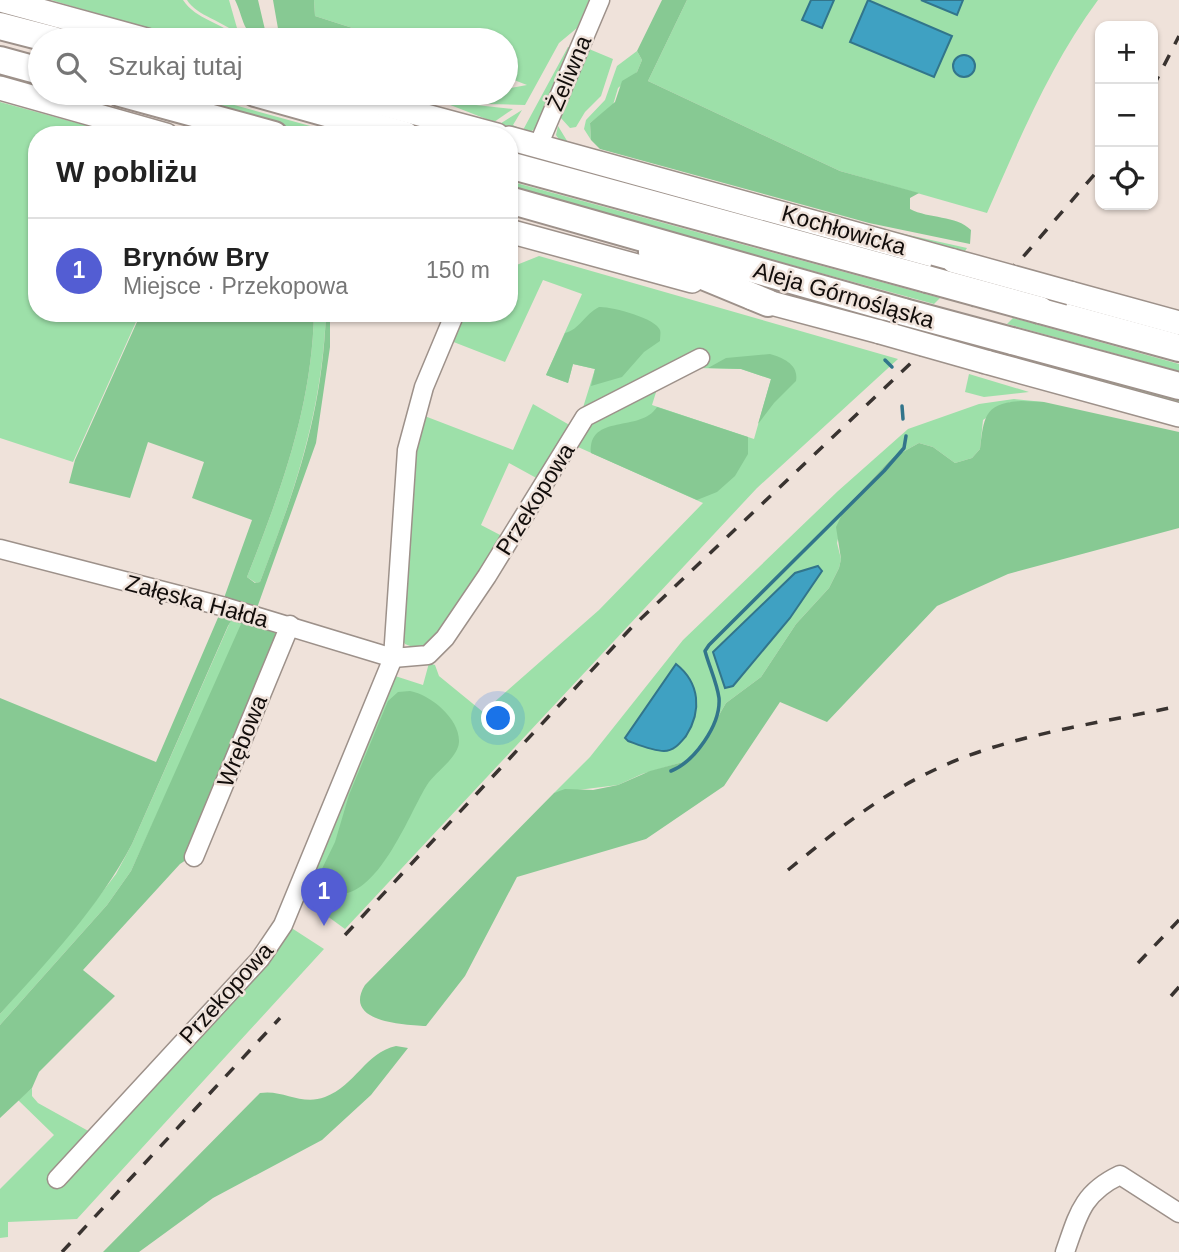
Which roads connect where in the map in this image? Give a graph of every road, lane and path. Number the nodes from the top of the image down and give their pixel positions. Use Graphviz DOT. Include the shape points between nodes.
graph roads {
  1 [pos="1,0"];
  2 [pos="29,0"];
  3 [pos="600,0"];
  4 [pos="0,26"];
  5 [pos="39,28"];
  6 [pos="57,28"];
  7 [pos="58,28"];
  8 [pos="0,60"];
  9 [pos="28,68"];
  10 [pos="3,90"];
  11 [pos="28,97"];
  12 [pos="57,105"];
  13 [pos="164,105"];
  14 [pos="298,105"];
  15 [pos="386,105"];
  16 [pos="133,126"];
  17 [pos="241,126"];
  18 [pos="373,126"];
  19 [pos="464,126"];
  20 [pos="518,140"];
  21 [pos="538,146"];
  22 [pos="518,167"];
  23 [pos="518,202"];
  24 [pos="607,227"];
  25 [pos="518,234"];
  26 [pos="768,303"];
  27 [pos="451,322"];
  28 [pos="1179,323"];
  29 [pos="1179,348"];
  30 [pos="700,358"];
  31 [pos="1179,386"];
  32 [pos="1178,415"];
  33 [pos="0,549"];
  34 [pos="290,625"];
  35 [pos="393,658"];
  36 [pos="194,857"];
  37 [pos="57,1179"];
  38 [pos="1179,1213"];
  39 [pos="1065,1252"];
  1 -- 6 [label="main road"];
  2 -- 7 [label="main road"];
  3 -- 21 [label="street, Żeliwna"];
  4 -- 5 [label="highway"];
  8 -- 9 [label="highway"];
  10 -- 11 [label="main road"];
  12 -- 16 [label="main road"];
  13 -- 17 [label="highway"];
  14 -- 18 [label="highway"];
  15 -- 19 [label="main road"];
  20 -- 21 [label="main road, Kochłowicka"];
  21 -- 28 [label="main road, Kochłowicka, bridge"];
  22 -- 29 [label="highway, Aleja Górnośląska, bridge"];
  23 -- 24 [label="highway, Aleja Górnośląska"];
  24 -- 26 [label="highway" via="676,265"];
  24 -- 31 [label="highway, Aleja Górnośląska, bridge"];
  25 -- 26 [label="main road"];
  26 -- 32 [label="main road, bridge"];
  27 -- 35 [label="street, Przekopowa" via="424,387 407,450"];
  30 -- 35 [label="street, Przekopowa" via="585,417 445,638 428,655"];
  33 -- 34 [label="street, Załęska Hałda"];
  34 -- 35 [label="street, Załęska Hałda"];
  34 -- 36 [label="street, Wrębowa"];
  35 -- 37 [label="street, Przekopowa" via="273,943"];
  38 -- 39 [label="street" via="1120,1175 1103,1183 1082,1204"];
}
